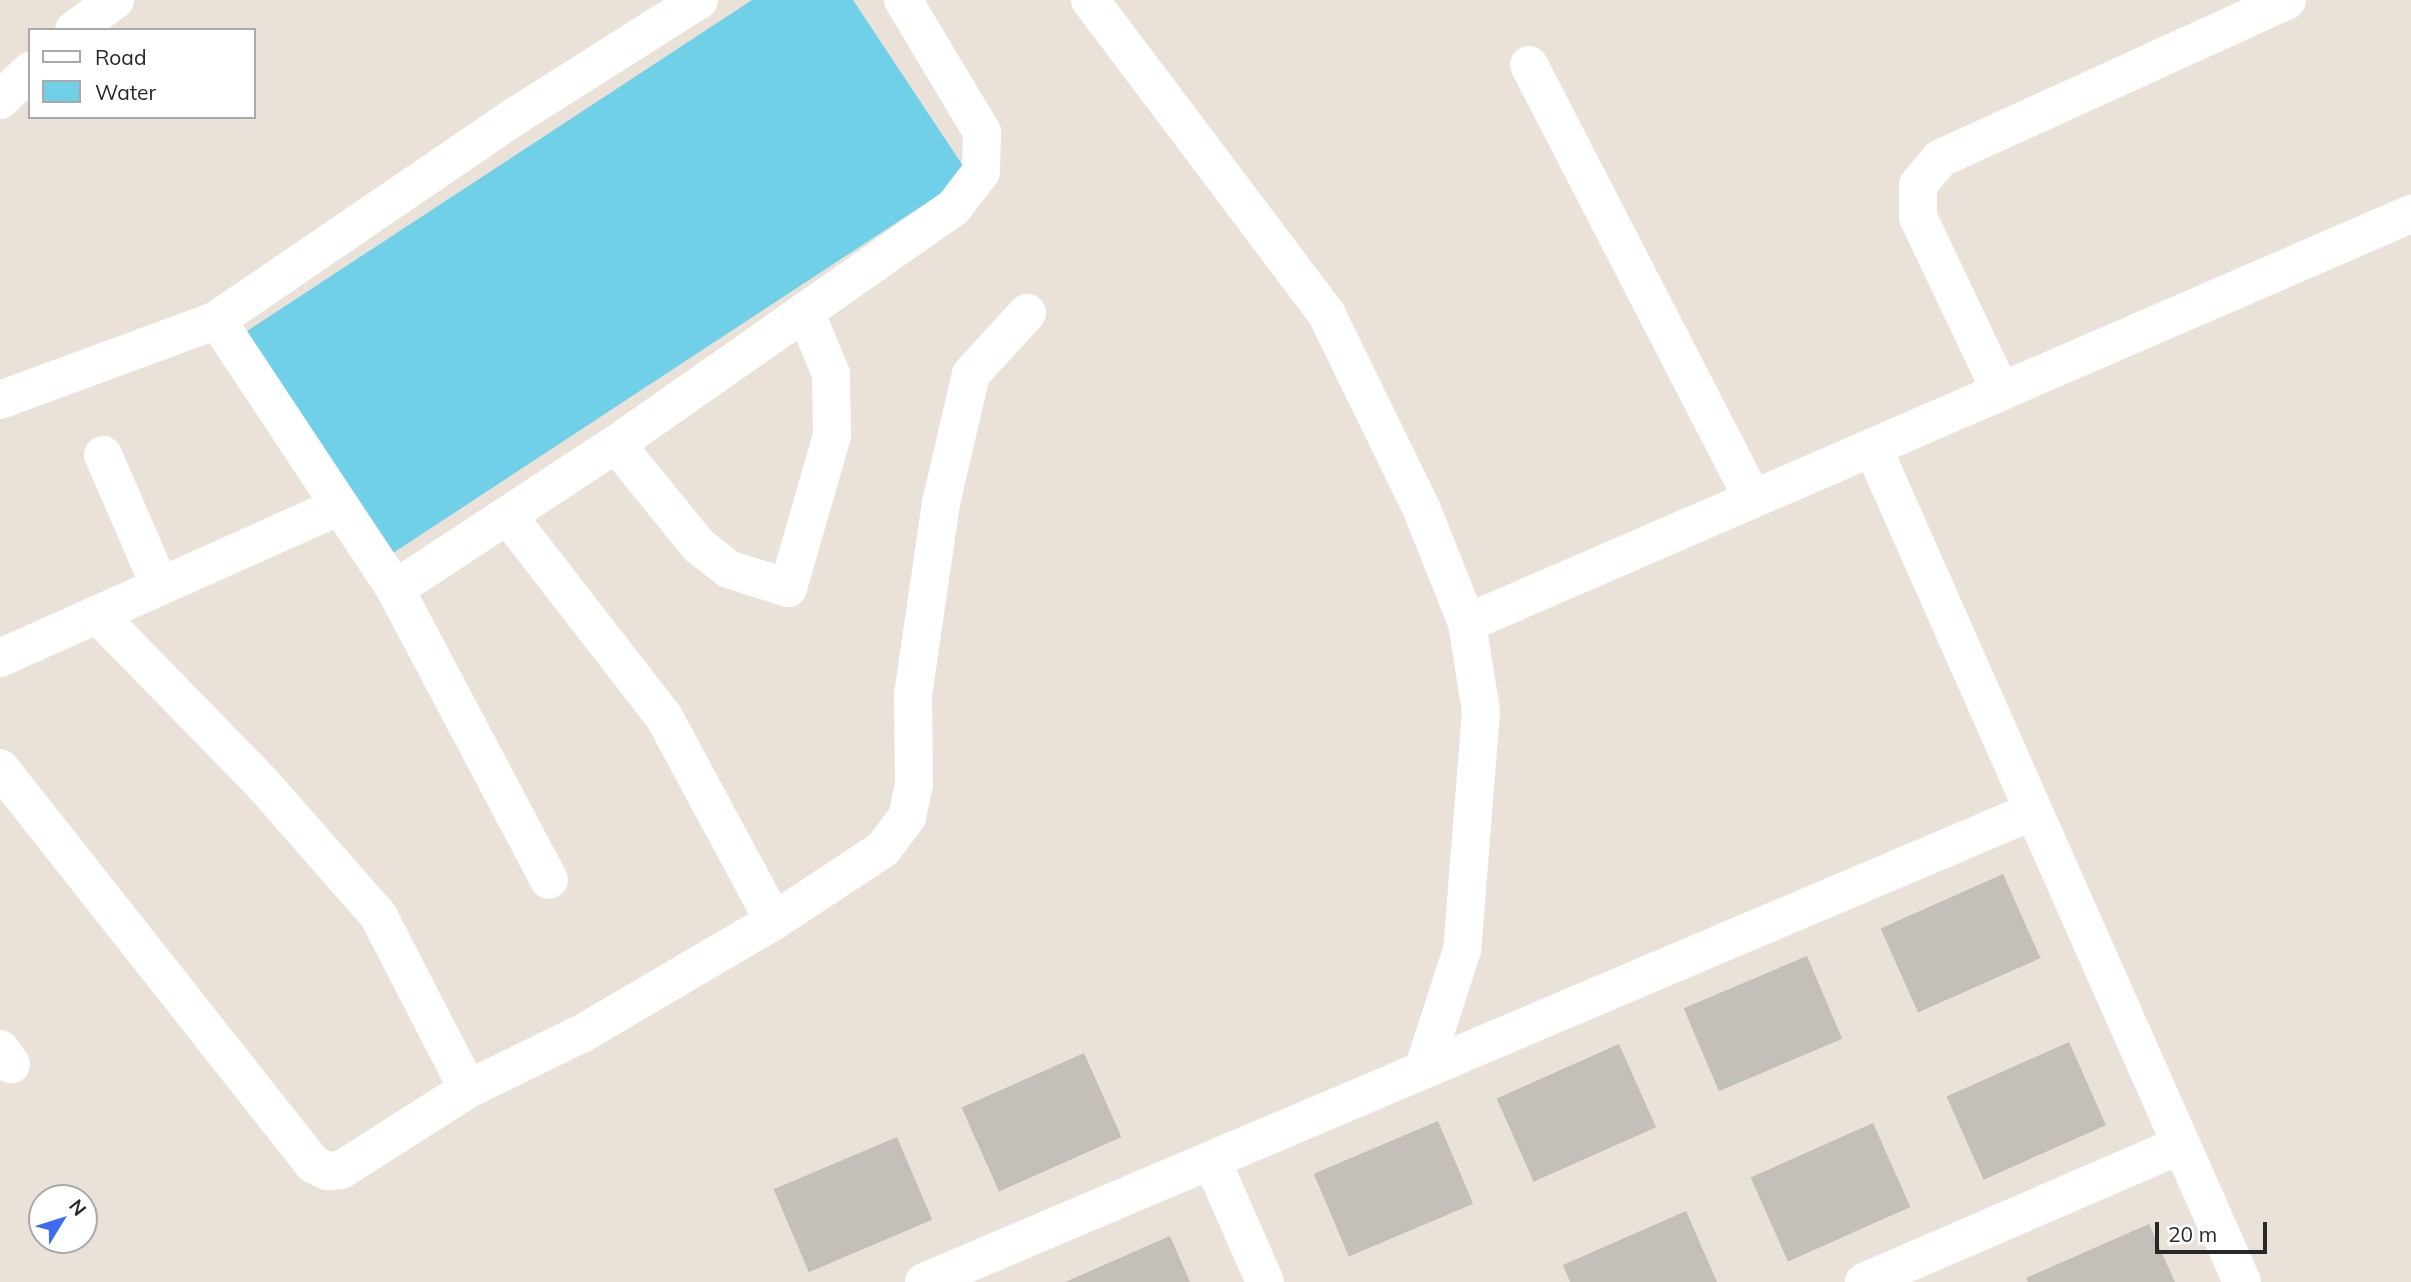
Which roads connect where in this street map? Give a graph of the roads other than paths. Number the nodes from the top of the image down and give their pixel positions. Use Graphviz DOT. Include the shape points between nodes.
graph roads {
  1 [pos="115,0"];
  2 [pos="699,0"];
  3 [pos="903,0"];
  4 [pos="1090,0"];
  5 [pos="2287,0"];
  6 [pos="77,28"];
  7 [pos="1529,65"];
  8 [pos="28,73"];
  9 [pos="0,100"];
  10 [pos="2411,215"];
  11 [pos="804,311"];
  12 [pos="1027,313"];
  13 [pos="217,320"];
  14 [pos="2001,392"];
  15 [pos="0,400"];
  16 [pos="616,444"];
  17 [pos="1873,448"];
  18 [pos="103,455"];
  19 [pos="1753,499"];
  20 [pos="338,507"];
  21 [pos="508,516"];
  22 [pos="160,586"];
  23 [pos="395,589"];
  24 [pos="98,615"];
  25 [pos="1467,623"];
  26 [pos="0,658"];
  27 [pos="0,768"];
  28 [pos="2033,811"];
  29 [pos="549,880"];
  30 [pos="774,921"];
  31 [pos="1423,1070"];
  32 [pos="468,1088"];
  33 [pos="2181,1145"];
  34 [pos="1212,1161"];
  35 [pos="924,1282"];
  36 [pos="1265,1282"];
  37 [pos="1864,1282"];
  38 [pos="2242,1282"];
  1 -- 6 [label="street"];
  2 -- 13 [label="street" via="517,116"];
  3 -- 11 [label="street" via="982,132 981,172 954,207"];
  4 -- 25 [label="street" via="1327,315 1422,510"];
  5 -- 14 [label="street" via="1941,158 1918,185 1918,217"];
  7 -- 19 [label="street"];
  8 -- 9 [label="street"];
  10 -- 14 [label="street"];
  11 -- 16 [label="street"];
  11 -- 16 [label="street" via="831,374 832,436 788,588 729,569 699,546"];
  12 -- 30 [label="street" via="971,374 941,503 913,695 914,785 907,817 863,866"];
  13 -- 15 [label="street"];
  13 -- 20 [label="street"];
  14 -- 17 [label="street"];
  16 -- 21 [label="street"];
  17 -- 19 [label="street"];
  17 -- 28 [label="street"];
  18 -- 22 [label="street"];
  19 -- 25 [label="street"];
  20 -- 22 [label="street"];
  20 -- 23 [label="street"];
  21 -- 23 [label="street"];
  21 -- 30 [label="street" via="664,717"];
  22 -- 24 [label="street"];
  23 -- 29 [label="street"];
  24 -- 26 [label="street"];
  24 -- 32 [label="street" via="261,782 378,915"];
  25 -- 31 [label="street" via="1481,711 1462,950"];
  27 -- 32 [label="street" via="313,1164 327,1171 341,1170"];
  28 -- 31 [label="street"];
  28 -- 33 [label="street"];
  30 -- 32 [label="street" via="583,1033"];
  31 -- 34 [label="street"];
  33 -- 37 [label="street"];
  33 -- 38 [label="street"];
  34 -- 35 [label="street"];
  34 -- 36 [label="street"];
}
